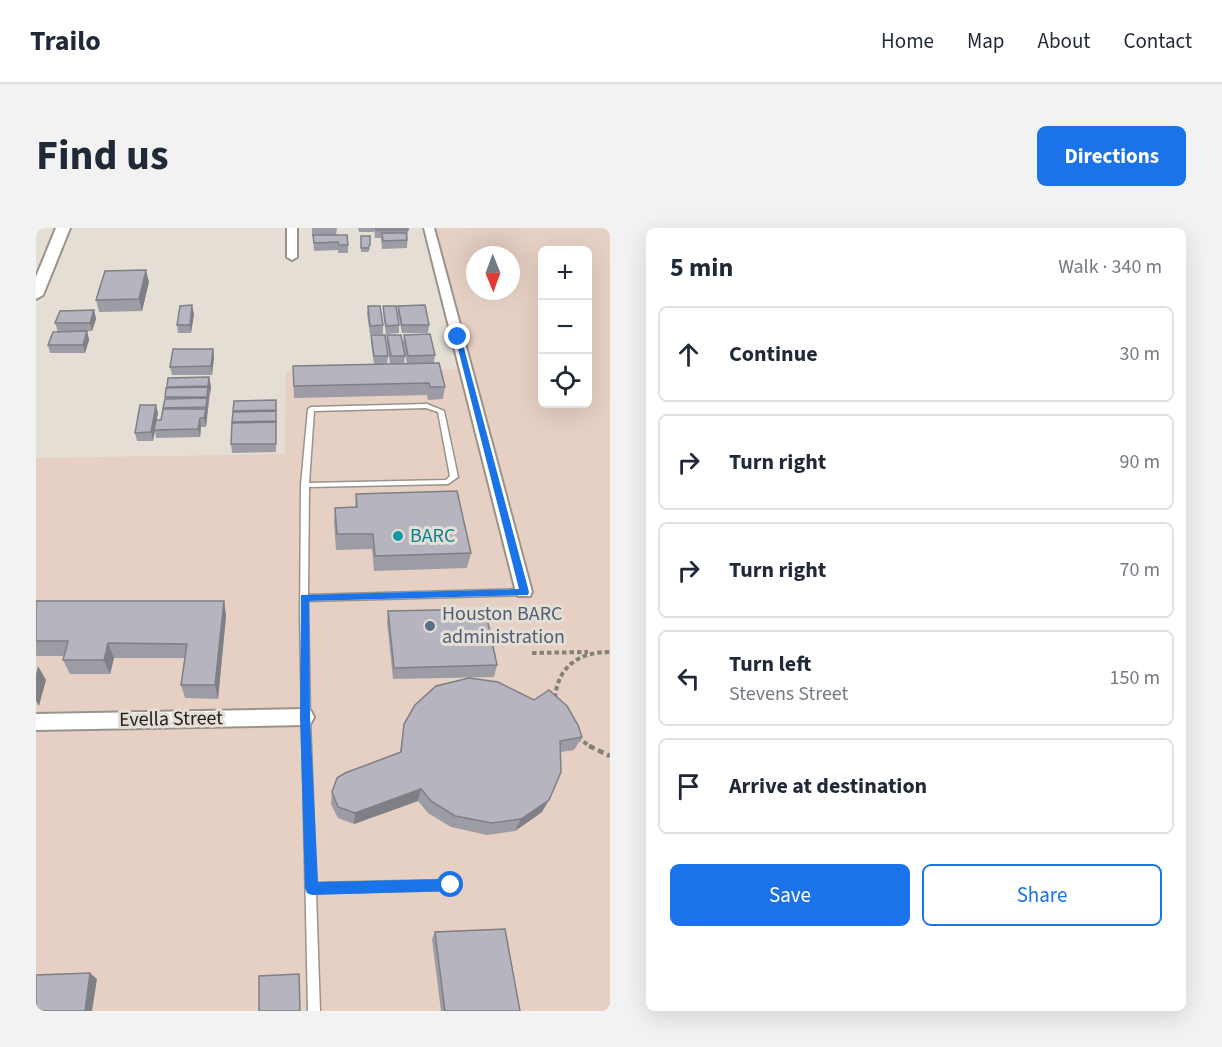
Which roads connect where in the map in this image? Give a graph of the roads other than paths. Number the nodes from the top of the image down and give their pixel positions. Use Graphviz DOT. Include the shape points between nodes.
graph roads {
  1 [pos="63,228"];
  2 [pos="292,228"];
  3 [pos="429,228"];
  4 [pos="292,257"];
  5 [pos="36,295"];
  6 [pos="305,485"];
  7 [pos="524,592"];
  8 [pos="304,598"];
  9 [pos="305,717"];
  10 [pos="36,722"];
  11 [pos="451,885"];
  12 [pos="312,888"];
  13 [pos="315,1011"];
  1 -- 5 [label="main road"];
  2 -- 4 [label="street"];
  3 -- 7 [label="street"];
  6 -- 6 [label="lane" via="311,408 427,406 441,411 454,477 448,482"];
  6 -- 8 [label="lane"];
  7 -- 8 [label="lane"];
  8 -- 9 [label="lane"];
  9 -- 10 [label="street, Evella Street"];
  9 -- 12 [label="lane"];
  11 -- 12 [label="lane"];
  12 -- 13 [label="lane"];
}
